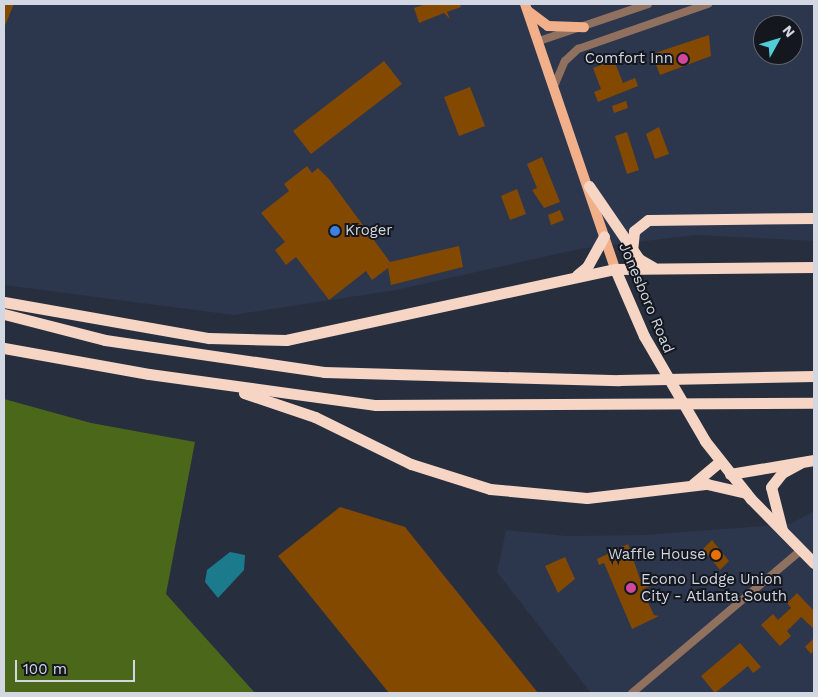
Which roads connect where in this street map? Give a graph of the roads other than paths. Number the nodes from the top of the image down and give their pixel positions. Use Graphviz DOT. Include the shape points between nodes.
graph roads {
  1 [pos="648,4"];
  2 [pos="708,4"];
  3 [pos="526,7"];
  4 [pos="584,27"];
  5 [pos="539,41"];
  6 [pos="555,84"];
  7 [pos="589,186"];
  8 [pos="814,218"];
  9 [pos="604,236"];
  10 [pos="632,251"];
  11 [pos="814,267"];
  12 [pos="654,268"];
  13 [pos="615,269"];
  14 [pos="573,278"];
  15 [pos="4,302"];
  16 [pos="4,314"];
  17 [pos="4,348"];
  18 [pos="814,376"];
  19 [pos="218,384"];
  20 [pos="814,403"];
  21 [pos="814,460"];
  22 [pos="720,461"];
  23 [pos="800,463"];
  24 [pos="730,474"];
  25 [pos="693,484"];
  26 [pos="746,493"];
  27 [pos="784,534"];
  28 [pos="801,550"];
  29 [pos="814,563"];
  30 [pos="632,693"];
  1 -- 4 [label="street"];
  2 -- 6 [label="street" via="578,48 565,61"];
  3 -- 4 [label="main road" via="548,26"];
  3 -- 5 [label="main road, Jonesboro Road"];
  4 -- 5 [label="street"];
  5 -- 6 [label="main road, Jonesboro Road"];
  6 -- 7 [label="main road, Jonesboro Road"];
  7 -- 9 [label="main road, Jonesboro Road"];
  7 -- 10 [label="highway"];
  8 -- 10 [label="highway" via="648,220 634,231"];
  9 -- 13 [label="main road, Jonesboro Road"];
  9 -- 14 [label="highway" via="587,267"];
  10 -- 12 [label="highway"];
  11 -- 12 [label="highway"];
  12 -- 13 [label="highway"];
  13 -- 14 [label="highway"];
  13 -- 22 [label="highway, Jonesboro Road, bridge" via="644,336"];
  14 -- 15 [label="highway" via="286,340 209,338"];
  16 -- 18 [label="highway" via="105,340 324,372 582,380"];
  17 -- 19 [label="highway"];
  19 -- 20 [label="highway" via="376,406"];
  19 -- 25 [label="highway" via="315,417 411,464 490,489 587,498"];
  21 -- 23 [label="highway"];
  22 -- 24 [label="highway, Jonesboro Road"];
  22 -- 25 [label="highway"];
  23 -- 24 [label="highway"];
  23 -- 27 [label="highway" via="782,473 771,488"];
  24 -- 26 [label="highway, Jonesboro Road"];
  25 -- 26 [label="highway"];
  26 -- 27 [label="highway, Jonesboro Road"];
  27 -- 28 [label="highway, Jonesboro Road"];
  28 -- 29 [label="highway, Jonesboro Road"];
  28 -- 30 [label="street"];
}
